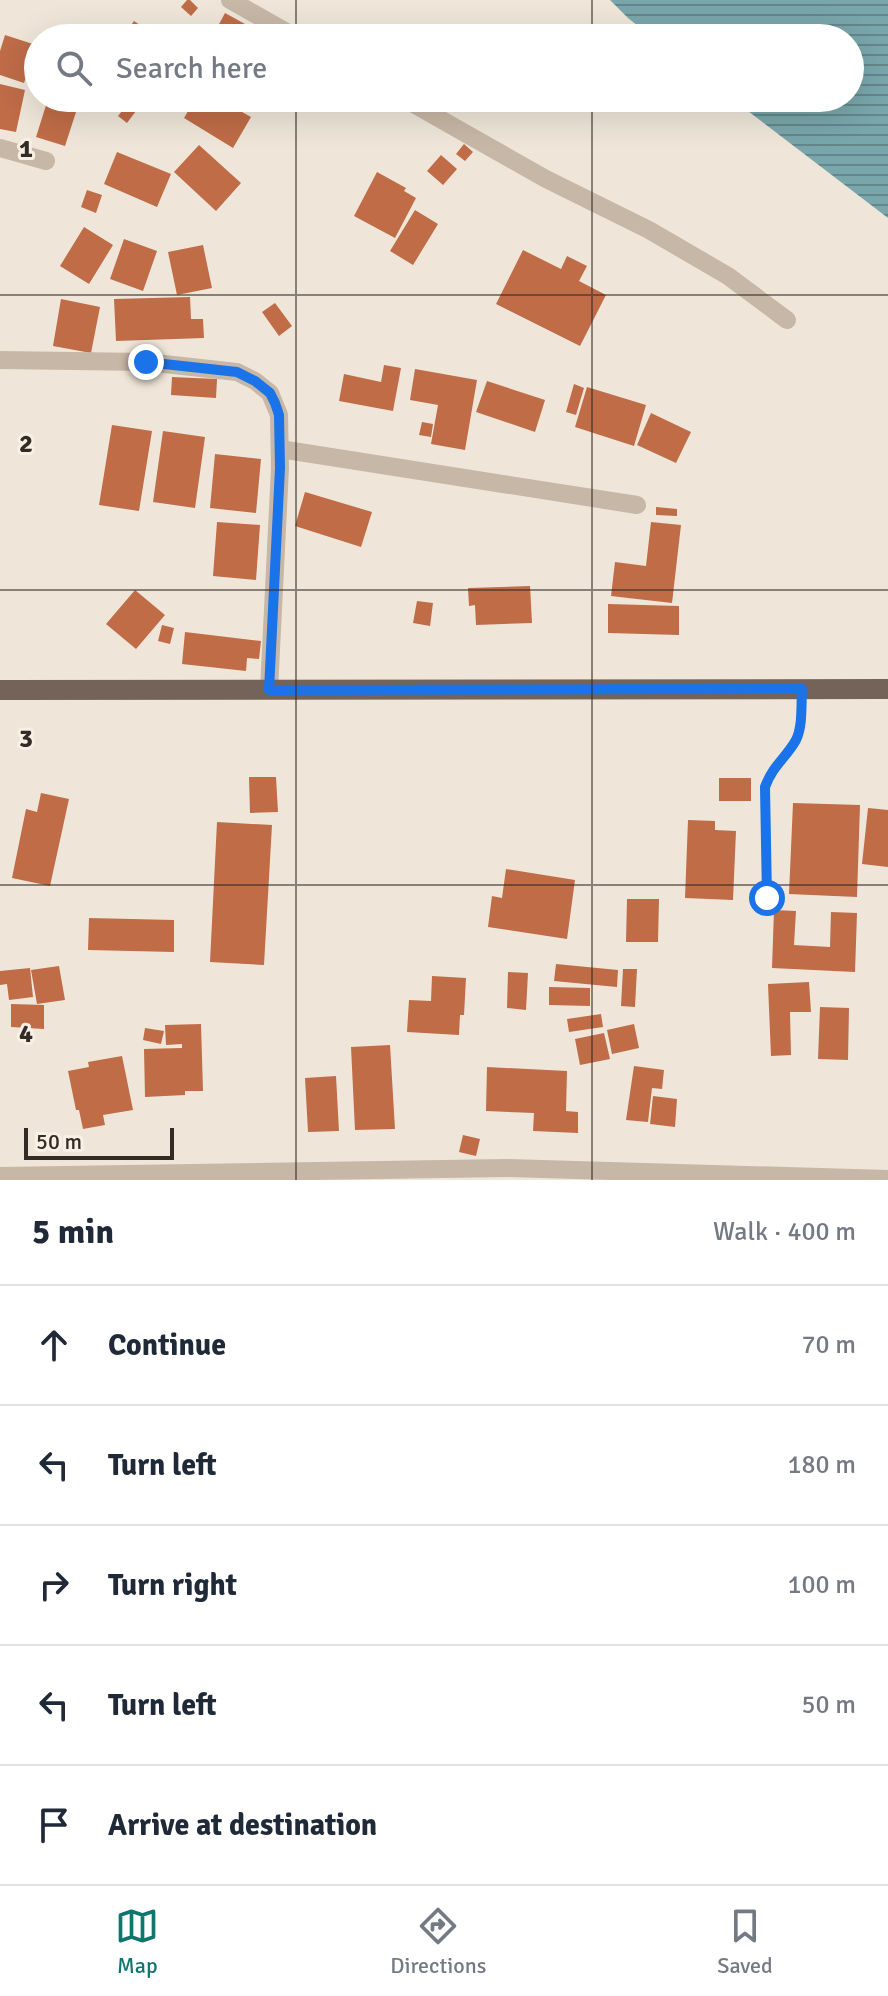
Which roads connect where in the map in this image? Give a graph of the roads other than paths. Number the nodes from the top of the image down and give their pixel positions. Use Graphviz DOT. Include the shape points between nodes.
graph roads {
  1 [pos="230,0"];
  2 [pos="272,24"];
  3 [pos="428,112"];
  4 [pos="0,148"];
  5 [pos="46,161"];
  6 [pos="787,320"];
  7 [pos="0,360"];
  8 [pos="280,449"];
  9 [pos="637,505"];
  10 [pos="802,689"];
  11 [pos="888,689"];
  12 [pos="0,690"];
  13 [pos="269,690"];
  14 [pos="767,898"];
  15 [pos="506,1174"];
  16 [pos="0,1176"];
  17 [pos="888,1179"];
  1 -- 2 [label="street"];
  3 -- 6 [label="street" via="649,230 728,276"];
  4 -- 5 [label="street"];
  7 -- 8 [label="street" via="146,362 237,372 270,393 279,415"];
  8 -- 9 [label="street"];
  8 -- 13 [label="street"];
  10 -- 11 [label="main road"];
  10 -- 13 [label="main road"];
  10 -- 14 [label="lane" via="796,740 770,772 765,787"];
  12 -- 13 [label="main road"];
  15 -- 16 [label="street"];
  15 -- 17 [label="street"];
}
